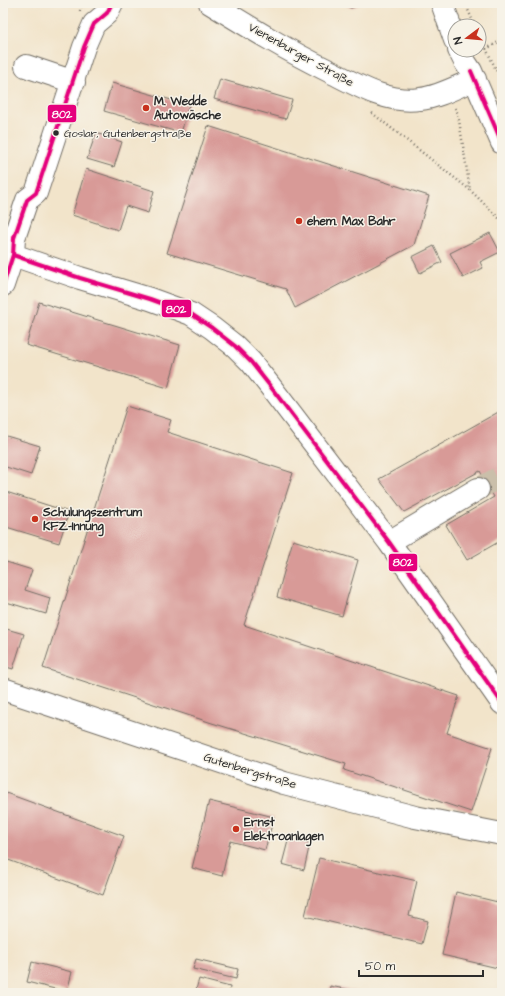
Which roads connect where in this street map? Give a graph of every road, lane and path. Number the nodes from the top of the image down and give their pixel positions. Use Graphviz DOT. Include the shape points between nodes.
graph roads {
  1 [pos="112,3"];
  2 [pos="210,3"];
  3 [pos="442,3"];
  4 [pos="449,3"];
  5 [pos="466,3"];
  6 [pos="93,13"];
  7 [pos="447,18"];
  8 [pos="457,18"];
  9 [pos="472,18"];
  10 [pos="502,40"];
  11 [pos="475,62"];
  12 [pos="26,66"];
  13 [pos="74,82"];
  14 [pos="502,82"];
  15 [pos="447,90"];
  16 [pos="397,98"];
  17 [pos="368,110"];
  18 [pos="502,143"];
  19 [pos="470,190"];
  20 [pos="502,221"];
  21 [pos="13,255"];
  22 [pos="3,285"];
  23 [pos="478,489"];
  24 [pos="389,542"];
  25 [pos="3,689"];
  26 [pos="502,703"];
  27 [pos="502,834"];
  1 -- 6 [label="street" via="107,13"];
  2 -- 16 [label="street, Vienenburger Straße" via="304,59 368,91"];
  3 -- 7 [label="street"];
  4 -- 8 [label="street"];
  5 -- 9 [label="path"];
  6 -- 13 [label="street"];
  10 -- 11 [label="path"];
  11 -- 14 [label="path"];
  11 -- 15 [label="street, Vienenburger Straße"];
  11 -- 16 [label="street" via="415,92"];
  11 -- 18 [label="street"];
  12 -- 13 [label="street"];
  13 -- 21 [label="street" via="36,193 27,200 14,238"];
  15 -- 16 [label="street, Vienenburger Straße" via="421,99"];
  15 -- 19 [label="path" via="458,114"];
  17 -- 19 [label="path"];
  19 -- 20 [label="path"];
  21 -- 22 [label="street"];
  21 -- 24 [label="street" via="191,314 212,328 251,362"];
  23 -- 24 [label="street"];
  24 -- 26 [label="street"];
  25 -- 27 [label="street, Gutenbergstraße" via="284,783 415,816"];
}
